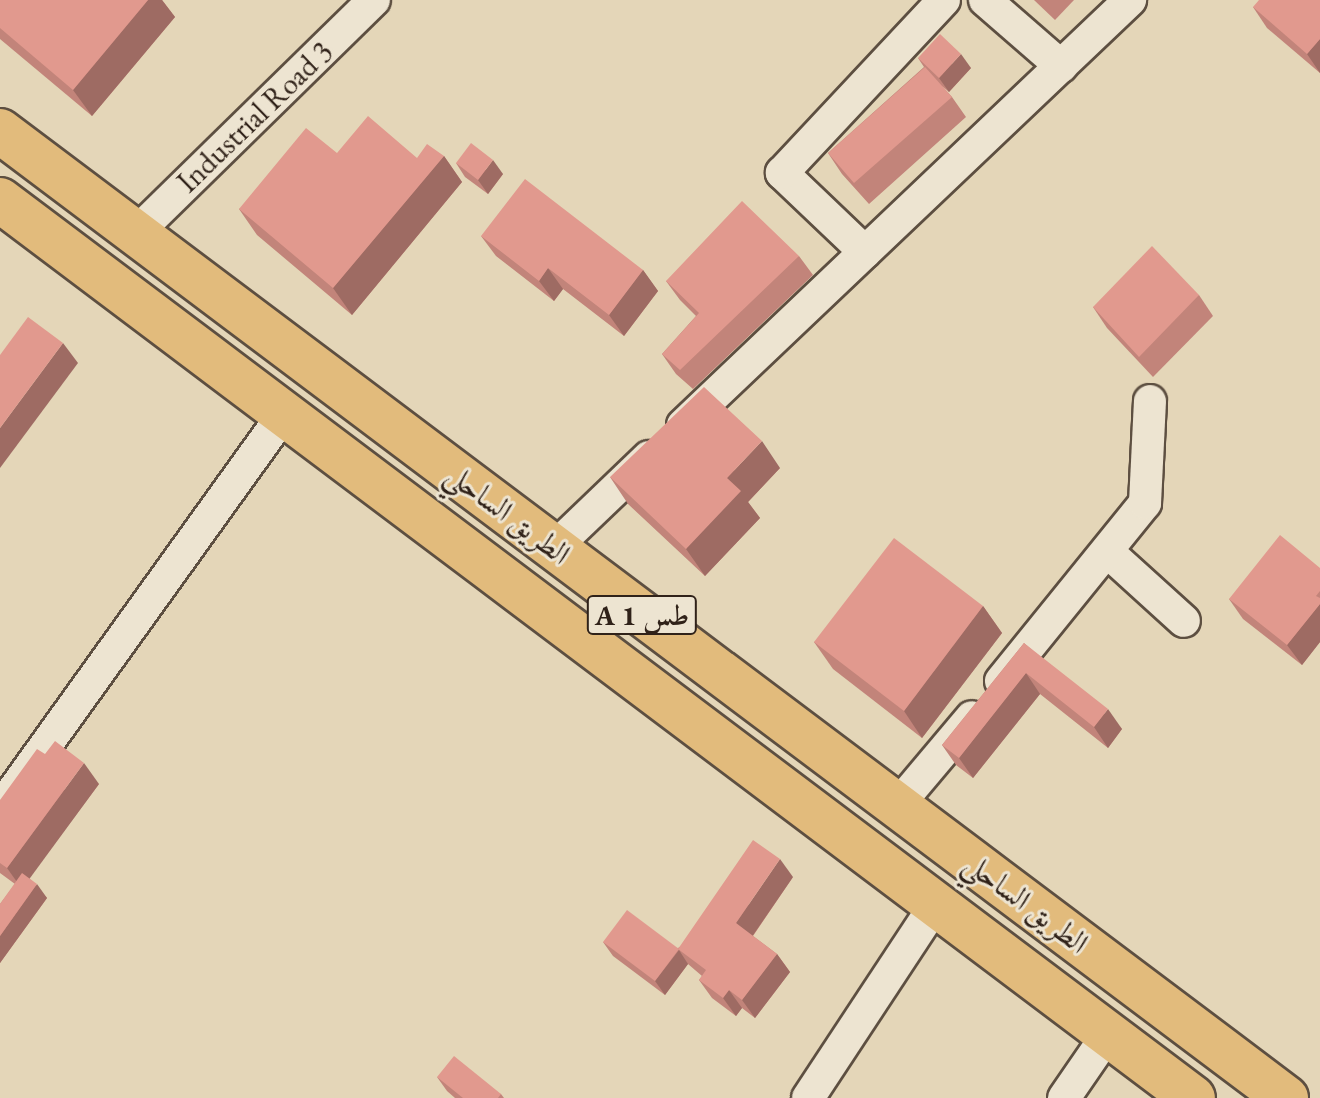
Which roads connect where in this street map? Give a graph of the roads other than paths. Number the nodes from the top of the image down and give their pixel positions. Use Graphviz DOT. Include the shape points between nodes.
graph roads {
  1 [pos="374,0"];
  2 [pos="944,0"];
  3 [pos="985,0"];
  4 [pos="1130,0"];
  5 [pos="1061,66"];
  6 [pos="0,131"];
  7 [pos="0,200"];
  8 [pos="136,233"];
  9 [pos="865,252"];
  10 [pos="1150,401"];
  11 [pos="284,414"];
  12 [pos="553,549"];
  13 [pos="1109,553"];
  14 [pos="1184,621"];
  15 [pos="897,806"];
  16 [pos="0,809"];
  17 [pos="936,904"];
  18 [pos="1108,1034"];
  19 [pos="808,1098"];
  20 [pos="1064,1098"];
  21 [pos="1193,1098"];
  22 [pos="1286,1098"];
  1 -- 8 [label="street, Industrial Road 3"];
  2 -- 9 [label="street" via="782,173"];
  3 -- 5 [label="street"];
  4 -- 5 [label="street"];
  5 -- 9 [label="street"];
  6 -- 8 [label="highway, الطريق الساحلي / A 1 طس"];
  7 -- 11 [label="highway, الطريق الساحلي / A 1 طس"];
  8 -- 12 [label="highway, الطريق الساحلي / A 1 طس"];
  9 -- 12 [label="street"];
  10 -- 13 [label="street" via="1145,503"];
  11 -- 16 [label="street"];
  11 -- 17 [label="highway, الطريق الساحلي / A 1 طس"];
  12 -- 15 [label="highway, الطريق الساحلي / A 1 طس"];
  13 -- 14 [label="street"];
  13 -- 15 [label="street"];
  15 -- 22 [label="highway, الطريق الساحلي / A 1 طس"];
  17 -- 18 [label="highway, الطريق الساحلي / A 1 طس"];
  17 -- 19 [label="street"];
  18 -- 20 [label="street"];
  18 -- 21 [label="highway, الطريق الساحلي / A 1 طس"];
}
